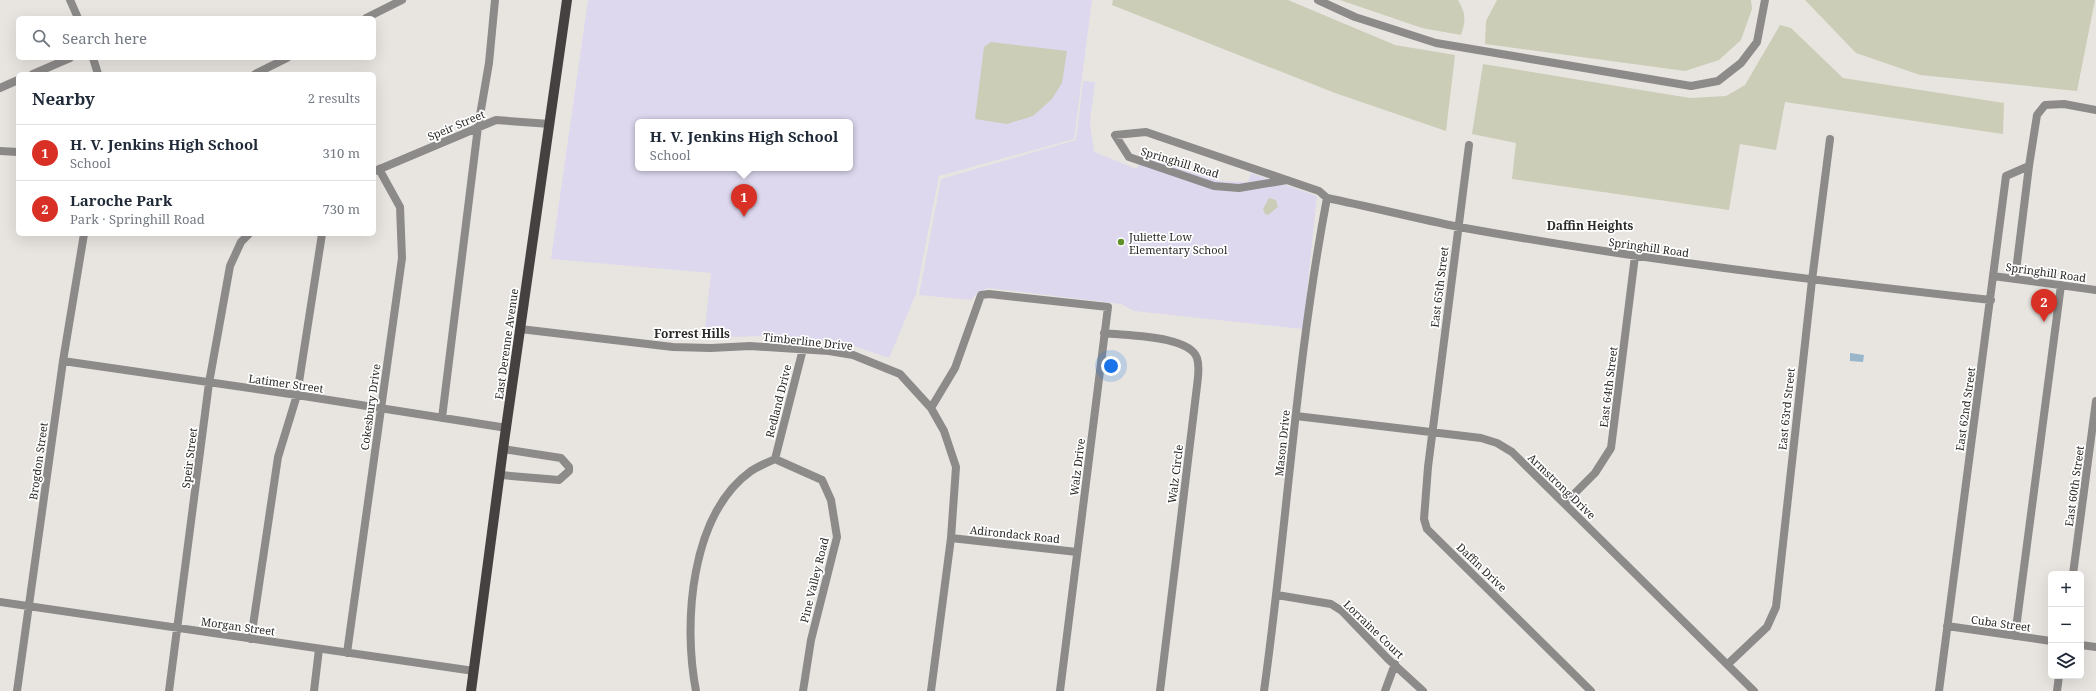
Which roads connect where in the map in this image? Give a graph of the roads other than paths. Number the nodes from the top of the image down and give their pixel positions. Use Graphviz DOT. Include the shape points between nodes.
graph roads {
  1 [pos="70,0"];
  2 [pos="402,0"];
  3 [pos="495,0"];
  4 [pos="566,0"];
  5 [pos="1318,0"];
  6 [pos="1765,0"];
  7 [pos="77,16"];
  8 [pos="370,16"];
  9 [pos="65,60"];
  10 [pos="94,60"];
  11 [pos="283,60"];
  12 [pos="38,72"];
  13 [pos="97,72"];
  14 [pos="259,72"];
  15 [pos="16,81"];
  16 [pos="0,88"];
  17 [pos="2096,110"];
  18 [pos="550,124"];
  19 [pos="478,127"];
  20 [pos="1830,139"];
  21 [pos="1469,144"];
  22 [pos="0,151"];
  23 [pos="16,152"];
  24 [pos="2029,166"];
  25 [pos="376,170"];
  26 [pos="1287,180"];
  27 [pos="1327,198"];
  28 [pos="1458,226"];
  29 [pos="84,236"];
  30 [pos="247,236"];
  31 [pos="322,236"];
  32 [pos="1636,256"];
  33 [pos="1993,276"];
  34 [pos="2014,279"];
  35 [pos="1812,280"];
  36 [pos="2061,286"];
  37 [pos="2096,290"];
  38 [pos="1991,300"];
  39 [pos="520,329"];
  40 [pos="1104,333"];
  41 [pos="803,349"];
  42 [pos="63,362"];
  43 [pos="210,383"];
  44 [pos="297,395"];
  45 [pos="2096,401"];
  46 [pos="381,408"];
  47 [pos="931,408"];
  48 [pos="1296,416"];
  49 [pos="442,418"];
  50 [pos="507,428"];
  51 [pos="1433,431"];
  52 [pos="503,449"];
  53 [pos="775,459"];
  54 [pos="500,475"];
  55 [pos="1564,503"];
  56 [pos="951,538"];
  57 [pos="1077,552"];
  58 [pos="2073,571"];
  59 [pos="1277,595"];
  60 [pos="0,602"];
  61 [pos="29,606"];
  62 [pos="1947,626"];
  63 [pos="178,628"];
  64 [pos="2015,636"];
  65 [pos="251,639"];
  66 [pos="2048,641"];
  67 [pos="2084,645"];
  68 [pos="2096,647"];
  69 [pos="319,649"];
  70 [pos="347,653"];
  71 [pos="1395,664"];
  72 [pos="1728,664"];
  73 [pos="474,671"];
  74 [pos="2059,679"];
  75 [pos="17,691"];
  76 [pos="169,691"];
  77 [pos="314,691"];
  78 [pos="471,691"];
  79 [pos="696,691"];
  80 [pos="803,691"];
  81 [pos="931,691"];
  82 [pos="1060,691"];
  83 [pos="1160,691"];
  84 [pos="1264,691"];
  85 [pos="1384,691"];
  86 [pos="1423,691"];
  87 [pos="1592,691"];
  88 [pos="1754,691"];
  89 [pos="1939,691"];
  90 [pos="2057,691"];
  1 -- 7 [label="street"];
  2 -- 8 [label="street"];
  3 -- 19 [label="street"];
  4 -- 18 [label="main road, East Derenne Avenue"];
  5 -- 6 [label="street" via="1356,17 1436,43 1690,86 1718,81 1741,63 1756,42"];
  9 -- 12 [label="street"];
  10 -- 13 [label="street"];
  11 -- 14 [label="street"];
  15 -- 16 [label="street"];
  17 -- 24 [label="street" via="2064,104 2045,105 2037,115"];
  18 -- 19 [label="street, Speir Street" via="496,120"];
  18 -- 39 [label="main road, East Derenne Avenue"];
  19 -- 25 [label="street, Speir Street"];
  19 -- 49 [label="street"];
  20 -- 35 [label="street, East 63rd Street"];
  21 -- 28 [label="street, East 65th Street"];
  22 -- 23 [label="street"];
  24 -- 33 [label="street, East 62nd Street" via="2006,176"];
  24 -- 34 [label="street"];
  25 -- 46 [label="street, Cokesbury Drive" via="400,207 402,258"];
  26 -- 26 [label="street, Springhill Road" via="1146,132 1115,135 1129,157 1214,186 1239,188"];
  26 -- 27 [label="street, Springhill Road" via="1319,191"];
  27 -- 28 [label="street, Springhill Road"];
  27 -- 48 [label="street, Mason Drive" via="1314,267"];
  28 -- 32 [label="street, Springhill Road"];
  28 -- 51 [label="street, East 65th Street"];
  29 -- 42 [label="street, Brogdon Street"];
  30 -- 43 [label="street, Speir Street" via="241,242 230,266"];
  31 -- 44 [label="street"];
  32 -- 35 [label="street, Springhill Road"];
  32 -- 55 [label="street, East 64th Street" via="1611,448 1595,473"];
  33 -- 34 [label="street, Springhill Road"];
  33 -- 38 [label="street, East 62nd Street"];
  34 -- 36 [label="street, Springhill Road"];
  35 -- 38 [label="street, Springhill Road"];
  35 -- 72 [label="street, East 63rd Street" via="1776,607 1766,627"];
  36 -- 37 [label="street, Springhill Road"];
  36 -- 64 [label="street"];
  38 -- 62 [label="street, East 62nd Street"];
  39 -- 41 [label="street, Timberline Drive" via="673,347 750,346"];
  39 -- 50 [label="main road, East Derenne Avenue"];
  40 -- 47 [label="street, Walz Drive" via="1108,307 1046,299 981,295 955,368"];
  40 -- 57 [label="street, Walz Drive"];
  40 -- 83 [label="street, Walz Circle" via="1177,341 1189,347 1197,357 1197,386"];
  41 -- 47 [label="street, Timberline Drive" via="853,355 900,374"];
  41 -- 53 [label="street, Redland Drive"];
  42 -- 43 [label="street, Latimer Street"];
  42 -- 61 [label="street, Brogdon Street"];
  43 -- 44 [label="street, Latimer Street"];
  43 -- 63 [label="street, Speir Street"];
  44 -- 46 [label="street, Latimer Street"];
  44 -- 65 [label="street" via="278,456"];
  45 -- 58 [label="street, East 60th Street"];
  46 -- 49 [label="street, Latimer Street"];
  46 -- 70 [label="street, Cokesbury Drive"];
  47 -- 56 [label="street, Timberline Drive" via="944,431 956,467"];
  48 -- 51 [label="street, Armstrong Drive"];
  48 -- 59 [label="street, Mason Drive"];
  49 -- 50 [label="street, Latimer Street"];
  50 -- 52 [label="main road, East Derenne Avenue"];
  51 -- 55 [label="street, Armstrong Drive" via="1497,443 1512,452"];
  51 -- 87 [label="street, Daffin Drive" via="1424,519 1426,529"];
  52 -- 54 [label="main road, East Derenne Avenue"];
  52 -- 54 [label="street" via="561,458 569,467 569,471 559,480"];
  53 -- 79 [label="street" via="749,472 734,487 721,504 705,538 690,618"];
  53 -- 80 [label="street, Pine Valley Road" via="822,480 831,500 837,537 811,640"];
  54 -- 73 [label="main road, East Derenne Avenue"];
  55 -- 72 [label="street, Armstrong Drive"];
  56 -- 57 [label="street, Adirondack Road"];
  56 -- 81 [label="street, Timberline Drive"];
  57 -- 82 [label="street, Walz Drive"];
  59 -- 71 [label="street, Lorraine Court" via="1331,604 1342,611"];
  59 -- 84 [label="street, Mason Drive"];
  60 -- 61 [label="street, Morgan Street"];
  61 -- 63 [label="street, Morgan Street"];
  61 -- 75 [label="street, Brogdon Street"];
  62 -- 64 [label="street, Cuba Street"];
  62 -- 89 [label="street, East 62nd Street"];
  63 -- 65 [label="street, Morgan Street"];
  63 -- 76 [label="street, Speir Street"];
  64 -- 66 [label="street, Cuba Street"];
  65 -- 69 [label="street, Morgan Street"];
  67 -- 68 [label="street"];
  69 -- 70 [label="street, Morgan Street"];
  69 -- 77 [label="street"];
  70 -- 73 [label="street, Morgan Street"];
  71 -- 85 [label="street"];
  71 -- 86 [label="street, Lorraine Court"];
  72 -- 88 [label="street, Armstrong Drive"];
  73 -- 78 [label="main road, East Derenne Avenue"];
  74 -- 90 [label="street"];
}
